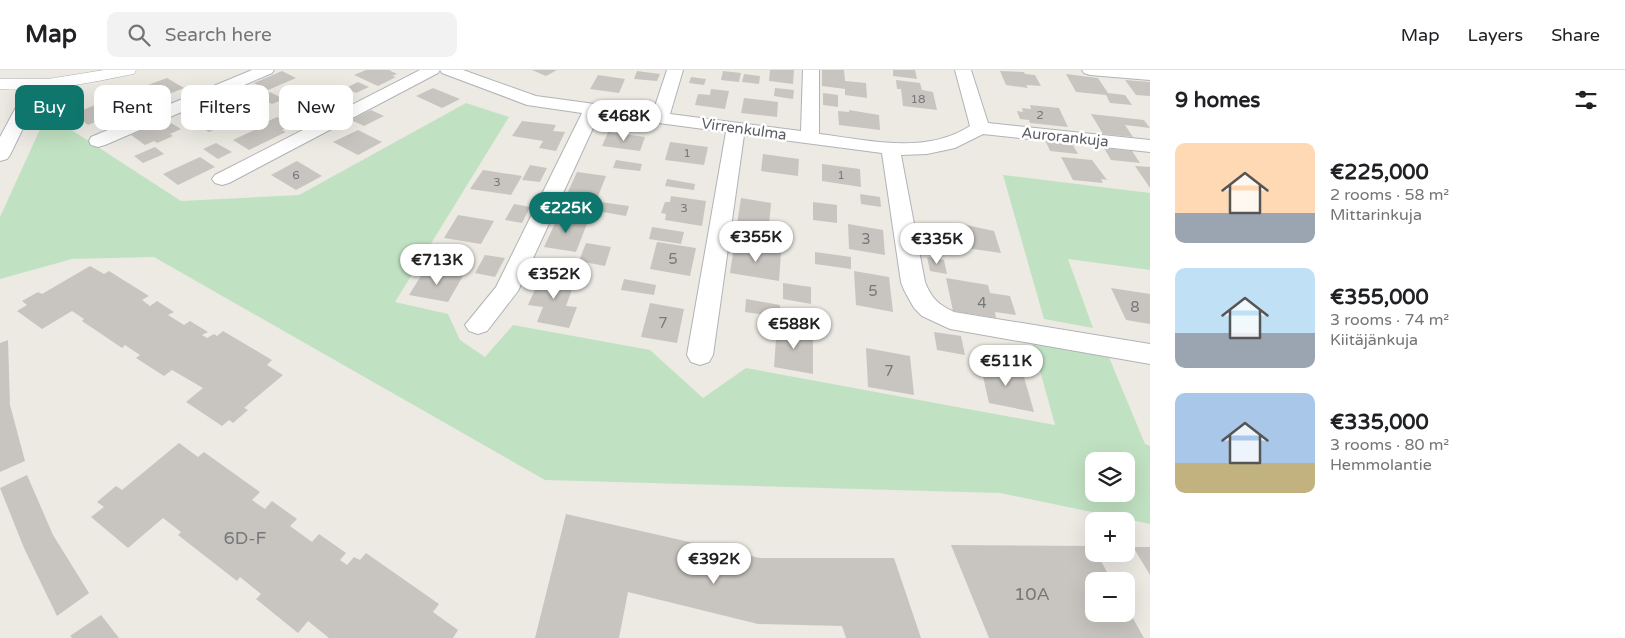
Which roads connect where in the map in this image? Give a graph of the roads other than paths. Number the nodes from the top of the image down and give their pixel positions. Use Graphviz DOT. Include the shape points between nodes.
graph roads {
  1 [pos="128,70"];
  2 [pos="266,70"];
  3 [pos="432,70"];
  4 [pos="448,70"];
  5 [pos="675,70"];
  6 [pos="810,70"];
  7 [pos="963,70"];
  8 [pos="1090,70"];
  9 [pos="1150,75"];
  10 [pos="0,84"];
  11 [pos="36,85"];
  12 [pos="593,110"];
  13 [pos="660,118"];
  14 [pos="15,126"];
  15 [pos="736,128"];
  16 [pos="980,128"];
  17 [pos="810,137"];
  18 [pos="98,141"];
  19 [pos="1150,146"];
  20 [pos="891,149"];
  21 [pos="0,155"];
  22 [pos="222,179"];
  23 [pos="478,325"];
  24 [pos="1150,354"];
  25 [pos="700,355"];
  1 -- 11 [label="street"];
  2 -- 18 [label="street"];
  3 -- 22 [label="street"];
  4 -- 12 [label="street, Virrenkulma" via="533,101"];
  5 -- 13 [label="street"];
  6 -- 17 [label="street"];
  7 -- 16 [label="street"];
  8 -- 9 [label="street"];
  10 -- 11 [label="street"];
  12 -- 13 [label="street, Virrenkulma"];
  12 -- 23 [label="street" via="506,291"];
  13 -- 15 [label="street, Virrenkulma"];
  14 -- 21 [label="street"];
  15 -- 17 [label="street, Virrenkulma"];
  15 -- 25 [label="street"];
  16 -- 19 [label="street, Aurorankuja"];
  16 -- 20 [label="street, Virrenkulma" via="964,140 928,149"];
  17 -- 20 [label="street, Virrenkulma"];
  20 -- 24 [label="street" via="913,282 920,301 933,313 950,320"];
}
